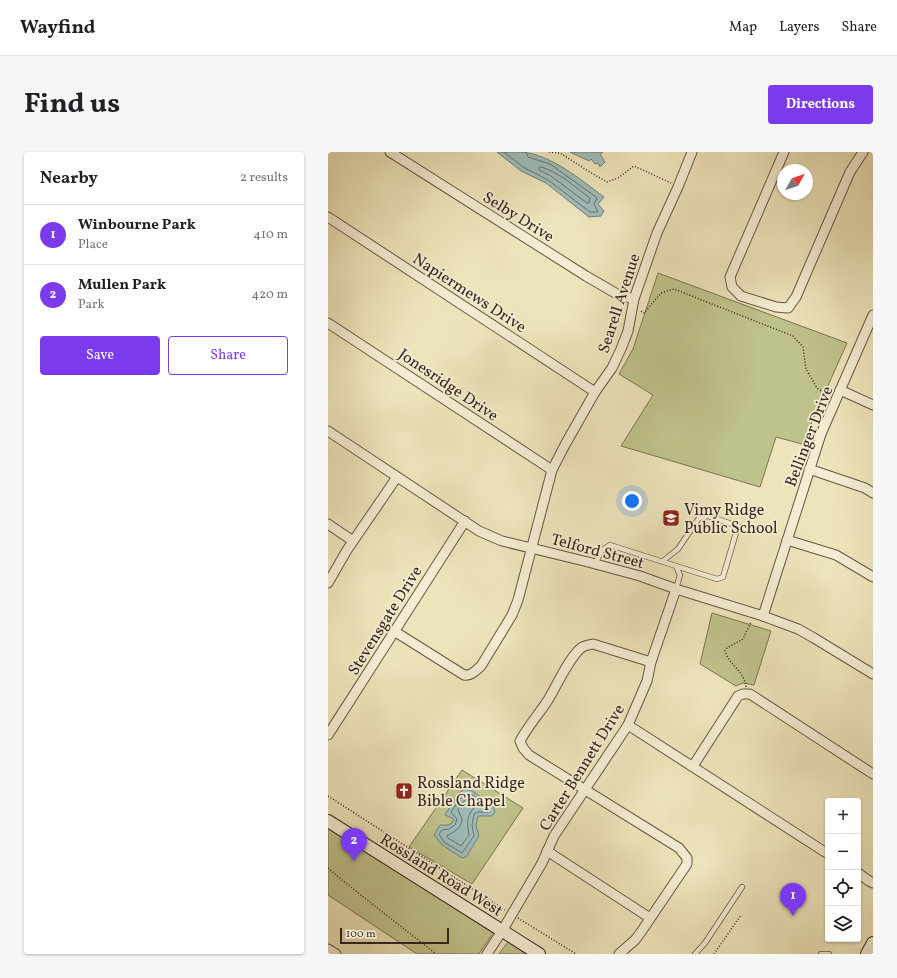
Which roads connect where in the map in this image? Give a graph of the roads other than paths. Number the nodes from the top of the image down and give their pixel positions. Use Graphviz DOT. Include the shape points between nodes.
graph roads {
  1 [pos="390,152"];
  2 [pos="692,152"];
  3 [pos="784,152"];
  4 [pos="863,152"];
  5 [pos="328,217"];
  6 [pos="634,299"];
  7 [pos="873,315"];
  8 [pos="328,323"];
  9 [pos="871,325"];
  10 [pos="840,390"];
  11 [pos="595,392"];
  12 [pos="873,405"];
  13 [pos="328,431"];
  14 [pos="810,469"];
  15 [pos="552,470"];
  16 [pos="397,476"];
  17 [pos="873,493"];
  18 [pos="465,521"];
  19 [pos="328,524"];
  20 [pos="787,540"];
  21 [pos="353,541"];
  22 [pos="532,549"];
  23 [pos="663,561"];
  24 [pos="595,564"];
  25 [pos="676,566"];
  26 [pos="873,577"];
  27 [pos="328,583"];
  28 [pos="676,589"];
  29 [pos="763,616"];
  30 [pos="394,631"];
  31 [pos="651,662"];
  32 [pos="873,674"];
  33 [pos="628,725"];
  34 [pos="328,735"];
  35 [pos="693,766"];
  36 [pos="873,774"];
  37 [pos="585,790"];
  38 [pos="328,821"];
  39 [pos="547,851"];
  40 [pos="825,852"];
  41 [pos="861,875"];
  42 [pos="873,882"];
  43 [pos="742,887"];
  44 [pos="650,918"];
  45 [pos="502,931"];
  46 [pos="873,943"];
  47 [pos="328,949"];
  48 [pos="336,954"];
  49 [pos="487,954"];
  50 [pos="539,954"];
  51 [pos="619,954"];
  52 [pos="695,954"];
  53 [pos="821,954"];
  54 [pos="829,954"];
  55 [pos="867,954"];
  1 -- 6 [label="street, Selby Drive" via="592,280 617,294"];
  2 -- 6 [label="street, Searell Avenue" via="657,233"];
  3 -- 4 [label="street" via="730,277 732,287 741,296 788,308 796,298 850,172"];
  5 -- 11 [label="street, Napiermews Drive"];
  6 -- 11 [label="street, Searell Avenue" via="628,331 621,349 612,368"];
  7 -- 9 [label="street, Bellinger Drive"];
  8 -- 15 [label="street, Jonesridge Drive"];
  9 -- 10 [label="street, Bellinger Drive"];
  10 -- 12 [label="street"];
  10 -- 14 [label="street, Bellinger Drive" via="821,434"];
  11 -- 15 [label="street, Searell Avenue"];
  13 -- 16 [label="street, Telford Street"];
  14 -- 17 [label="street" via="866,488"];
  14 -- 20 [label="street, Bellinger Drive"];
  15 -- 22 [label="street, Searell Avenue"];
  16 -- 18 [label="street, Telford Street"];
  16 -- 21 [label="street"];
  18 -- 22 [label="street, Telford Street" via="479,531 502,541"];
  18 -- 30 [label="street, Stevensgate Drive"];
  19 -- 21 [label="street"];
  20 -- 26 [label="street" via="836,555"];
  20 -- 29 [label="street, Bellinger Drive"];
  21 -- 27 [label="street"];
  22 -- 24 [label="street, Telford Street"];
  22 -- 30 [label="street, Searell Avenue" via="512,615 480,666 468,676"];
  23 -- 24 [label="lane" via="610,545 602,550"];
  23 -- 25 [label="lane"];
  23 -- 25 [label="lane" via="678,549 699,518 708,516 738,526 723,577 717,579"];
  24 -- 28 [label="street, Telford Street"];
  25 -- 28 [label="lane" via="680,575"];
  28 -- 29 [label="street, Telford Street"];
  28 -- 31 [label="street, Carter Bennett Drive"];
  29 -- 32 [label="street, Telford Street" via="798,629"];
  30 -- 34 [label="street, Stevensgate Drive"];
  31 -- 33 [label="street, Carter Bennett Drive" via="644,688"];
  31 -- 37 [label="street" via="593,644 582,647 522,737 520,741 528,755"];
  33 -- 35 [label="street"];
  33 -- 37 [label="street, Carter Bennett Drive"];
  35 -- 36 [label="street" via="738,696 750,694"];
  35 -- 40 [label="street"];
  37 -- 39 [label="street, Carter Bennett Drive"];
  37 -- 44 [label="street" via="679,848 687,858 688,864"];
  38 -- 45 [label="main road, Rossland Road West"];
  39 -- 44 [label="street"];
  39 -- 45 [label="street, Carter Bennett Drive"];
  41 -- 42 [label="street"];
  43 -- 52 [label="lane"];
  44 -- 51 [label="street" via="635,940"];
  45 -- 49 [label="street, Carter Bennett Drive"];
  45 -- 50 [label="main road, Rossland Road West"];
  46 -- 55 [label="main road"];
  47 -- 48 [label="street"];
  53 -- 54 [label="lane"];
}
